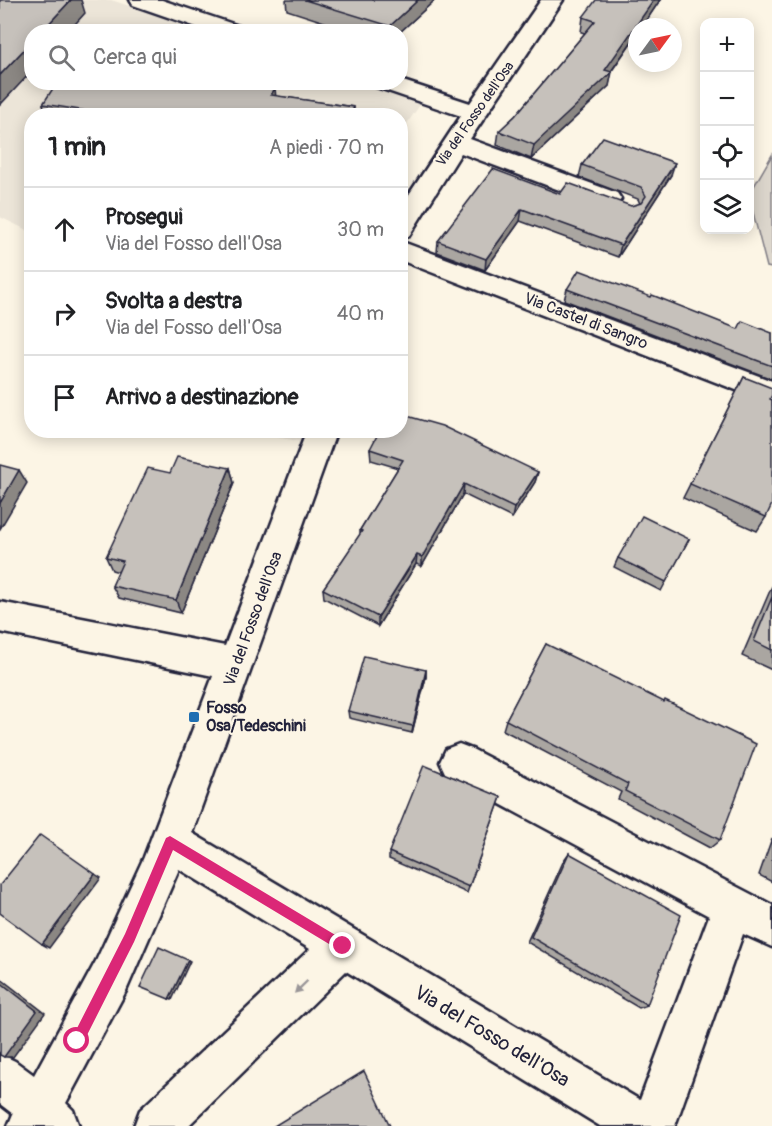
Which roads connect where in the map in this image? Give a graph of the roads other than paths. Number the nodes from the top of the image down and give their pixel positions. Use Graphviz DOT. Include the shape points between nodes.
graph roads {
  1 [pos="141,0"];
  2 [pos="552,0"];
  3 [pos="211,24"];
  4 [pos="407,90"];
  5 [pos="475,113"];
  6 [pos="456,142"];
  7 [pos="628,207"];
  8 [pos="408,216"];
  9 [pos="408,253"];
  10 [pos="772,393"];
  11 [pos="319,438"];
  12 [pos="0,617"];
  13 [pos="236,664"];
  14 [pos="459,762"];
  15 [pos="170,842"];
  16 [pos="732,906"];
  17 [pos="772,927"];
  18 [pos="343,946"];
  19 [pos="0,1076"];
  20 [pos="42,1120"];
  21 [pos="156,1126"];
  22 [pos="642,1126"];
  23 [pos="653,1126"];
  1 -- 3 [label="street"];
  2 -- 5 [label="street, Via del Fosso dell'Osa"];
  4 -- 5 [label="street"];
  5 -- 6 [label="street, Via del Fosso dell'Osa"];
  6 -- 7 [label="street"];
  6 -- 8 [label="street, Via del Fosso dell'Osa"];
  9 -- 10 [label="street, Via Castel di Sangro"];
  11 -- 13 [label="street, Via del Fosso dell'Osa"];
  12 -- 13 [label="street"];
  13 -- 15 [label="street, Via del Fosso dell'Osa"];
  14 -- 16 [label="street"];
  15 -- 18 [label="street, Via del Fosso dell'Osa"];
  15 -- 20 [label="street, Via del Fosso dell'Osa" via="144,906"];
  16 -- 17 [label="street"];
  16 -- 23 [label="street"];
  18 -- 21 [label="street, one-way"];
  18 -- 22 [label="street, Via del Fosso dell'Osa"];
  19 -- 20 [label="street"];
}
